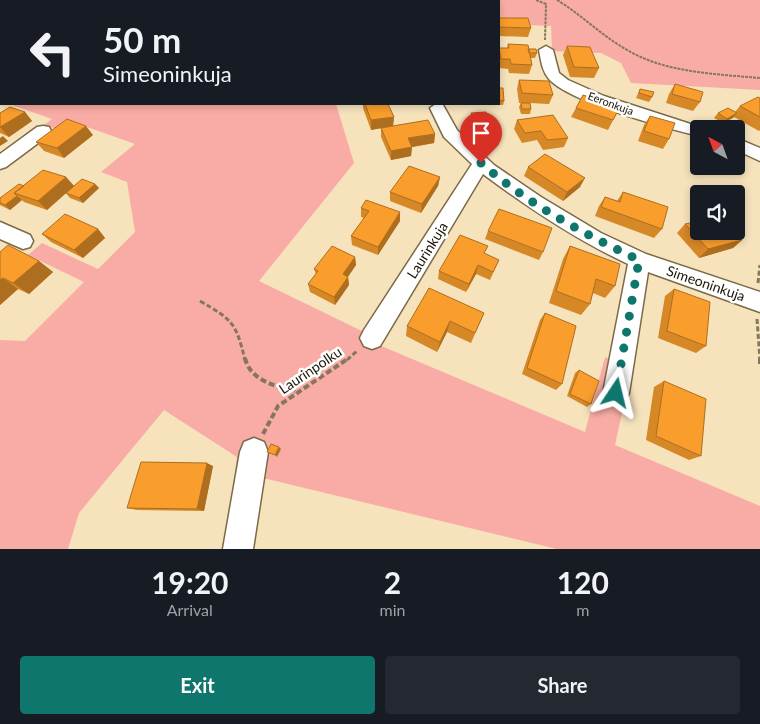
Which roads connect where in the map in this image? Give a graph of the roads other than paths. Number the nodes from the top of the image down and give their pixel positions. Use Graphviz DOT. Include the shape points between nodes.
graph roads {
  1 [pos="546,50"];
  2 [pos="438,108"];
  3 [pos="690,128"];
  4 [pos="43,131"];
  5 [pos="745,148"];
  6 [pos="760,155"];
  7 [pos="0,163"];
  8 [pos="481,163"];
  9 [pos="0,230"];
  10 [pos="23,241"];
  11 [pos="639,260"];
  12 [pos="760,302"];
  13 [pos="372,338"];
  14 [pos="616,393"];
  15 [pos="254,452"];
  16 [pos="238,549"];
  1 -- 3 [label="street, Eeronkuja" via="553,76 561,82 612,104"];
  2 -- 8 [label="street, Simeoninkuja" via="450,133"];
  4 -- 7 [label="street"];
  5 -- 6 [label="street"];
  8 -- 11 [label="street, Simeoninkuja" via="534,202 594,239"];
  8 -- 13 [label="street, Laurinkuja"];
  9 -- 10 [label="street"];
  11 -- 12 [label="street, Simeoninkuja"];
  11 -- 14 [label="street"];
  15 -- 16 [label="street"];
}
